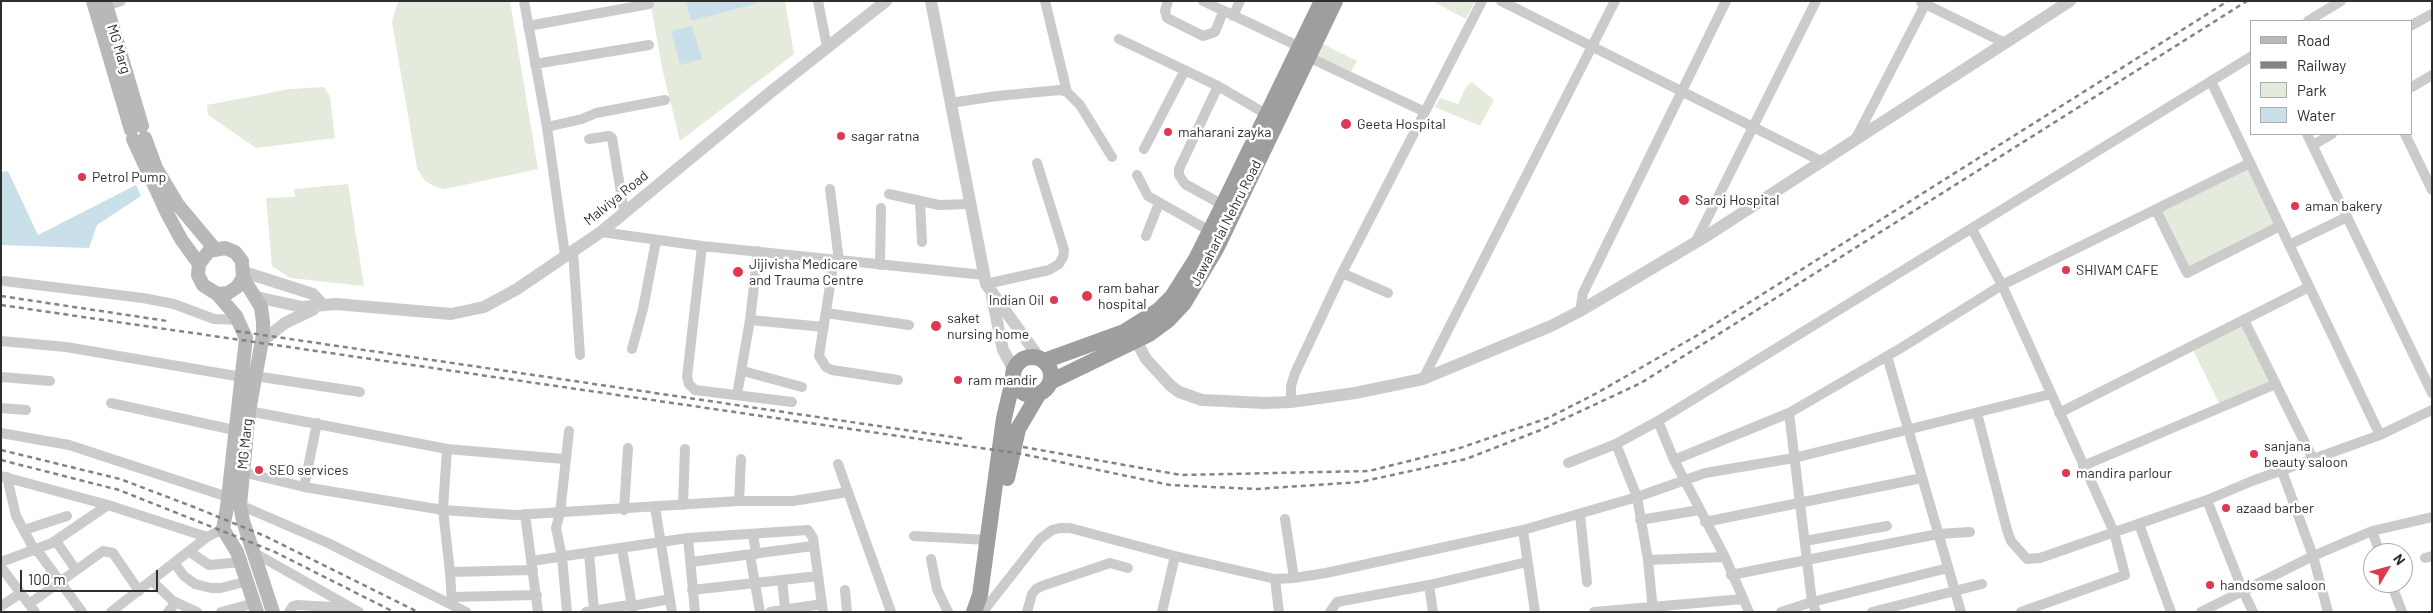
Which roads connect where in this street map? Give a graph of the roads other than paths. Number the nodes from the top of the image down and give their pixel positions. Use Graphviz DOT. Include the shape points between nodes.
graph roads {
  1 [pos="121,1"];
  2 [pos="524,1"];
  3 [pos="818,1"];
  4 [pos="886,1"];
  5 [pos="931,1"];
  6 [pos="1045,1"];
  7 [pos="1168,1"];
  8 [pos="1203,1"];
  9 [pos="1240,1"];
  10 [pos="1322,1"];
  11 [pos="1335,1"];
  12 [pos="1482,1"];
  13 [pos="1500,1"];
  14 [pos="1615,1"];
  15 [pos="1726,1"];
  16 [pos="1816,1"];
  17 [pos="2070,1"];
  18 [pos="2341,1"];
  19 [pos="1924,2"];
  20 [pos="101,3"];
  21 [pos="649,4"];
  22 [pos="1228,14"];
  23 [pos="2432,14"];
  24 [pos="2310,20"];
  25 [pos="2413,24"];
  26 [pos="528,26"];
  27 [pos="1119,39"];
  28 [pos="2005,43"];
  29 [pos="649,45"];
  30 [pos="827,47"];
  31 [pos="1592,47"];
  32 [pos="1304,52"];
  33 [pos="2250,57"];
  34 [pos="534,64"];
  35 [pos="1185,70"];
  36 [pos="2432,75"];
  37 [pos="2211,81"];
  38 [pos="1218,86"];
  39 [pos="2413,86"];
  40 [pos="1067,92"];
  41 [pos="1682,92"];
  42 [pos="665,100"];
  43 [pos="950,103"];
  44 [pos="1423,111"];
  45 [pos="1266,114"];
  46 [pos="547,127"];
  47 [pos="1752,127"];
  48 [pos="138,133"];
  49 [pos="2307,135"];
  50 [pos="2330,135"];
  51 [pos="2405,135"];
  52 [pos="589,139"];
  53 [pos="1855,140"];
  54 [pos="2312,145"];
  55 [pos="1144,149"];
  56 [pos="1112,157"];
  57 [pos="1821,161"];
  58 [pos="1037,163"];
  59 [pos="2250,163"];
  60 [pos="1137,175"];
  61 [pos="830,189"];
  62 [pos="2432,190"];
  63 [pos="889,194"];
  64 [pos="920,202"];
  65 [pos="1159,203"];
  66 [pos="970,204"];
  67 [pos="1223,205"];
  68 [pos="881,208"];
  69 [pos="2156,210"];
  70 [pos="624,211"];
  71 [pos="2347,217"];
  72 [pos="2280,226"];
  73 [pos="1972,229"];
  74 [pos="1210,230"];
  75 [pos="600,232"];
  76 [pos="1146,236"];
  77 [pos="1697,239"];
  78 [pos="656,241"];
  79 [pos="922,242"];
  80 [pos="2289,245"];
  81 [pos="702,246"];
  82 [pos="214,248"];
  83 [pos="758,251"];
  84 [pos="569,252"];
  85 [pos="837,261"];
  86 [pos="199,264"];
  87 [pos="880,265"];
  88 [pos="1342,273"];
  89 [pos="244,275"];
  90 [pos="4,281"];
  91 [pos="987,284"];
  92 [pos="2002,285"];
  93 [pos="2309,287"];
  94 [pos="1388,293"];
  95 [pos="217,294"];
  96 [pos="256,297"];
  97 [pos="323,305"];
  98 [pos="1580,311"];
  99 [pos="826,313"];
  100 [pos="238,320"];
  101 [pos="750,320"];
  102 [pos="2244,320"];
  103 [pos="909,325"];
  104 [pos="824,328"];
  105 [pos="1133,335"];
  106 [pos="1,341"];
  107 [pos="262,341"];
  108 [pos="632,349"];
  109 [pos="580,355"];
  110 [pos="1887,356"];
  111 [pos="1042,360"];
  112 [pos="743,371"];
  113 [pos="1013,375"];
  114 [pos="1,377"];
  115 [pos="248,377"];
  116 [pos="898,380"];
  117 [pos="1423,380"];
  118 [pos="50,381"];
  119 [pos="1050,382"];
  120 [pos="2276,384"];
  121 [pos="802,387"];
  122 [pos="360,392"];
  123 [pos="2432,393"];
  124 [pos="2051,394"];
  125 [pos="737,395"];
  126 [pos="1038,395"];
  127 [pos="792,402"];
  128 [pos="1291,402"];
  129 [pos="111,403"];
  130 [pos="1,408"];
  131 [pos="26,410"];
  132 [pos="2432,410"];
  133 [pos="249,411"];
  134 [pos="1977,412"];
  135 [pos="1789,413"];
  136 [pos="2059,413"];
  137 [pos="1658,421"];
  138 [pos="317,423"];
  139 [pos="234,430"];
  140 [pos="1908,430"];
  141 [pos="569,431"];
  142 [pos="1,432"];
  143 [pos="2380,435"];
  144 [pos="1616,444"];
  145 [pos="628,448"];
  146 [pos="447,449"];
  147 [pos="684,449"];
  148 [pos="1794,458"];
  149 [pos="564,459"];
  150 [pos="742,459"];
  151 [pos="2314,459"];
  152 [pos="1674,460"];
  153 [pos="838,464"];
  154 [pos="1568,464"];
  155 [pos="2082,466"];
  156 [pos="2282,471"];
  157 [pos="242,472"];
  158 [pos="4,477"];
  159 [pos="1922,478"];
  160 [pos="1684,479"];
  161 [pos="304,487"];
  162 [pos="848,492"];
  163 [pos="228,497"];
  164 [pos="1637,497"];
  165 [pos="2207,500"];
  166 [pos="739,501"];
  167 [pos="1800,503"];
  168 [pos="108,504"];
  169 [pos="240,505"];
  170 [pos="683,505"];
  171 [pos="655,507"];
  172 [pos="443,510"];
  173 [pos="624,510"];
  174 [pos="1699,510"];
  175 [pos="560,513"];
  176 [pos="525,514"];
  177 [pos="1580,515"];
  178 [pos="67,516"];
  179 [pos="2432,517"];
  180 [pos="1285,519"];
  181 [pos="1640,520"];
  182 [pos="1705,522"];
  183 [pos="2140,524"];
  184 [pos="1887,526"];
  185 [pos="223,529"];
  186 [pos="24,530"];
  187 [pos="1524,530"];
  188 [pos="2372,531"];
  189 [pos="1970,532"];
  190 [pos="2114,532"];
  191 [pos="753,534"];
  192 [pos="1938,534"];
  193 [pos="914,536"];
  194 [pos="207,537"];
  195 [pos="688,538"];
  196 [pos="988,540"];
  197 [pos="56,541"];
  198 [pos="1805,541"];
  199 [pos="660,543"];
  200 [pos="2376,543"];
  201 [pos="814,546"];
  202 [pos="622,549"];
  203 [pos="36,551"];
  204 [pos="190,552"];
  205 [pos="253,552"];
  206 [pos="589,553"];
  207 [pos="753,554"];
  208 [pos="1175,556"];
  209 [pos="2313,556"];
  210 [pos="562,557"];
  211 [pos="1725,557"];
  212 [pos="931,560"];
  213 [pos="1648,560"];
  214 [pos="1807,560"];
  215 [pos="1,562"];
  216 [pos="241,562"];
  217 [pos="691,562"];
  218 [pos="1527,562"];
  219 [pos="175,564"];
  220 [pos="532,565"];
  221 [pos="1,567"];
  222 [pos="1128,568"];
  223 [pos="1948,568"];
  224 [pos="76,570"];
  225 [pos="450,572"];
  226 [pos="1731,575"];
  227 [pos="818,576"];
  228 [pos="1294,578"];
  229 [pos="1275,579"];
  230 [pos="5,580"];
  231 [pos="782,580"];
  232 [pos="152,581"];
  233 [pos="248,581"];
  234 [pos="60,582"];
  235 [pos="1587,582"];
  236 [pos="755,583"];
  237 [pos="1982,584"];
  238 [pos="1429,585"];
  239 [pos="692,590"];
  240 [pos="845,590"];
  241 [pos="1955,590"];
  242 [pos="139,591"];
  243 [pos="2243,591"];
  244 [pos="21,593"];
  245 [pos="2395,593"];
  246 [pos="537,595"];
  247 [pos="670,599"];
  248 [pos="1743,599"];
  249 [pos="452,601"];
  250 [pos="176,602"];
  251 [pos="1,606"];
  252 [pos="256,607"];
  253 [pos="1814,607"];
  254 [pos="785,608"];
  255 [pos="822,608"];
  256 [pos="1653,608"];
  257 [pos="31,609"];
  258 [pos="632,609"];
  259 [pos="356,610"];
  260 [pos="590,611"];
  261 [pos="981,611"];
  262 [pos="1030,611"];
  263 [pos="82,612"];
  264 [pos="111,612"];
  265 [pos="168,612"];
  266 [pos="197,612"];
  267 [pos="221,612"];
  268 [pos="273,612"];
  269 [pos="289,612"];
  270 [pos="466,612"];
  271 [pos="538,612"];
  272 [pos="567,612"];
  273 [pos="672,612"];
  274 [pos="695,612"];
  275 [pos="760,612"];
  276 [pos="770,612"];
  277 [pos="847,612"];
  278 [pos="891,612"];
  279 [pos="948,612"];
  280 [pos="1162,612"];
  281 [pos="1279,612"];
  282 [pos="1330,612"];
  283 [pos="1433,612"];
  284 [pos="1535,612"];
  285 [pos="1594,612"];
  286 [pos="1750,612"];
  287 [pos="1781,612"];
  288 [pos="1872,612"];
  289 [pos="1961,612"];
  290 [pos="2021,612"];
  291 [pos="2171,612"];
  292 [pos="2201,612"];
  293 [pos="2254,612"];
  294 [pos="2328,612"];
  295 [pos="2402,612"];
  1 -- 20 [label="street"];
  2 -- 26 [label="street"];
  3 -- 30 [label="street"];
  4 -- 30 [label="street, Malviya Road"];
  5 -- 43 [label="street"];
  6 -- 40 [label="street"];
  7 -- 22 [label="street" via="1167,18 1203,36 1215,32"];
  8 -- 22 [label="street"];
  9 -- 22 [label="street"];
  10 -- 32 [label="highway, Jawaharlal Nehru Road"];
  11 -- 32 [label="highway, Jawaharlal Nehru Road"];
  12 -- 44 [label="street"];
  13 -- 31 [label="street"];
  14 -- 31 [label="street"];
  15 -- 41 [label="street"];
  16 -- 47 [label="street"];
  17 -- 28 [label="street"];
  18 -- 24 [label="street"];
  19 -- 28 [label="street"];
  19 -- 53 [label="street"];
  20 -- 48 [label="main road, MG Marg"];
  21 -- 26 [label="street"];
  22 -- 32 [label="street"];
  23 -- 25 [label="street"];
  26 -- 34 [label="street"];
  27 -- 35 [label="street"];
  28 -- 53 [label="street"];
  29 -- 34 [label="street"];
  30 -- 70 [label="street, Malviya Road"];
  31 -- 41 [label="street"];
  31 -- 117 [label="street"];
  32 -- 44 [label="street"];
  32 -- 45 [label="highway, Jawaharlal Nehru Road"];
  32 -- 105 [label="highway, Jawaharlal Nehru Road" via="1216,249 1191,293 1168,320"];
  33 -- 37 [label="street"];
  34 -- 46 [label="street"];
  35 -- 38 [label="street"];
  35 -- 55 [label="street"];
  36 -- 39 [label="street"];
  37 -- 59 [label="street"];
  37 -- 73 [label="street"];
  38 -- 45 [label="street"];
  38 -- 67 [label="street" via="1178,175 1185,184"];
  40 -- 43 [label="street" via="1060,90"];
  40 -- 56 [label="street" via="1076,99"];
  41 -- 47 [label="street"];
  41 -- 98 [label="street" via="1583,293"];
  42 -- 46 [label="street" via="596,113"];
  43 -- 66 [label="street"];
  44 -- 88 [label="street"];
  45 -- 67 [label="highway, Jawaharlal Nehru Road"];
  46 -- 84 [label="street"];
  47 -- 57 [label="street"];
  47 -- 77 [label="street"];
  48 -- 82 [label="main road, MG Marg" via="178,205"];
  48 -- 86 [label="main road" via="168,215"];
  49 -- 54 [label="street"];
  50 -- 54 [label="street"];
  51 -- 62 [label="street"];
  52 -- 70 [label="street" via="612,138"];
  53 -- 57 [label="street"];
  54 -- 71 [label="street"];
  57 -- 77 [label="street"];
  58 -- 91 [label="street" via="1064,250 1063,257 1049,270"];
  59 -- 69 [label="street"];
  59 -- 72 [label="street"];
  60 -- 65 [label="street" via="1148,196"];
  61 -- 85 [label="street"];
  63 -- 64 [label="street"];
  64 -- 66 [label="street"];
  64 -- 79 [label="street"];
  65 -- 74 [label="street"];
  65 -- 76 [label="street"];
  66 -- 91 [label="street"];
  67 -- 74 [label="highway, Jawaharlal Nehru Road"];
  68 -- 87 [label="street"];
  69 -- 72 [label="street" via="2187,273"];
  69 -- 92 [label="street"];
  70 -- 75 [label="street, Malviya Road"];
  71 -- 80 [label="street"];
  71 -- 123 [label="street"];
  72 -- 80 [label="street"];
  73 -- 92 [label="street"];
  73 -- 137 [label="street"];
  74 -- 105 [label="highway, Jawaharlal Nehru Road" via="1172,297"];
  75 -- 78 [label="street"];
  75 -- 84 [label="street, Malviya Road"];
  77 -- 98 [label="street"];
  78 -- 81 [label="street"];
  78 -- 108 [label="street" via="644,309"];
  80 -- 93 [label="street"];
  81 -- 83 [label="street"];
  81 -- 125 [label="street" via="687,377 696,390"];
  82 -- 86 [label="main road" via="204,254"];
  82 -- 89 [label="main road" via="235,252 242,261"];
  83 -- 85 [label="street"];
  83 -- 101 [label="street"];
  84 -- 97 [label="street, Malviya Road" via="499,300 469,312 451,314"];
  84 -- 109 [label="street"];
  85 -- 87 [label="street"];
  85 -- 99 [label="street"];
  86 -- 95 [label="main road" via="200,280 206,289"];
  87 -- 91 [label="street"];
  88 -- 94 [label="street"];
  88 -- 128 [label="street" via="1295,373"];
  89 -- 95 [label="main road" via="233,291"];
  89 -- 96 [label="main road, MG Marg"];
  89 -- 97 [label="street" via="313,294"];
  90 -- 100 [label="street" via="143,298 174,304 214,319"];
  91 -- 111 [label="street"];
  91 -- 113 [label="street" via="1003,350"];
  92 -- 110 [label="street"];
  92 -- 124 [label="street"];
  93 -- 102 [label="street"];
  93 -- 143 [label="street"];
  95 -- 100 [label="main road, MG Marg"];
  96 -- 97 [label="street, Malviya Road" via="302,307"];
  96 -- 107 [label="main road, MG Marg" via="263,322"];
  97 -- 107 [label="street" via="285,323"];
  98 -- 117 [label="street"];
  99 -- 103 [label="street"];
  99 -- 104 [label="street"];
  100 -- 115 [label="main road, MG Marg" via="246,338"];
  101 -- 104 [label="street"];
  101 -- 112 [label="street"];
  102 -- 120 [label="street"];
  102 -- 136 [label="street"];
  104 -- 116 [label="street" via="819,356 826,367"];
  105 -- 111 [label="highway, Jawaharlal Nehru Road"];
  105 -- 119 [label="highway, Jawaharlal Nehru Road"];
  105 -- 128 [label="street" via="1146,359 1179,392 1202,400"];
  106 -- 115 [label="street" via="66,347"];
  107 -- 115 [label="main road, MG Marg"];
  110 -- 135 [label="street"];
  110 -- 140 [label="street"];
  111 -- 113 [label="highway, Jawaharlal Nehru Road" via="1031,357 1022,360"];
  111 -- 119 [label="highway" via="1049,368"];
  112 -- 121 [label="street"];
  112 -- 125 [label="street"];
  113 -- 126 [label="highway" via="1020,391"];
  113 -- 196 [label="highway"];
  114 -- 118 [label="street"];
  115 -- 122 [label="street"];
  115 -- 133 [label="main road, MG Marg"];
  115 -- 139 [label="main road, MG Marg"];
  117 -- 128 [label="street"];
  119 -- 126 [label="highway, Jawaharlal Nehru Road"];
  120 -- 151 [label="street"];
  120 -- 155 [label="street"];
  124 -- 134 [label="street"];
  124 -- 136 [label="street"];
  125 -- 127 [label="street"];
  126 -- 261 [label="highway, Jawaharlal Nehru Road" via="1026,412 1012,450 993,584"];
  129 -- 139 [label="street"];
  130 -- 131 [label="street"];
  132 -- 143 [label="street"];
  133 -- 138 [label="street"];
  133 -- 157 [label="main road, MG Marg"];
  134 -- 140 [label="street"];
  134 -- 190 [label="street" via="2006,530 2027,559 2040,558"];
  135 -- 148 [label="street"];
  135 -- 152 [label="street"];
  136 -- 155 [label="street"];
  137 -- 144 [label="street"];
  137 -- 152 [label="street"];
  138 -- 146 [label="street"];
  138 -- 161 [label="street"];
  139 -- 163 [label="main road, MG Marg"];
  140 -- 148 [label="street"];
  140 -- 159 [label="street"];
  141 -- 149 [label="street"];
  142 -- 163 [label="street" via="69,445"];
  143 -- 151 [label="street"];
  144 -- 154 [label="street"];
  144 -- 164 [label="street"];
  145 -- 173 [label="street"];
  146 -- 149 [label="street"];
  146 -- 172 [label="street"];
  147 -- 170 [label="street"];
  148 -- 160 [label="street"];
  148 -- 167 [label="street"];
  149 -- 175 [label="street"];
  150 -- 166 [label="street"];
  151 -- 156 [label="street"];
  152 -- 160 [label="street"];
  153 -- 162 [label="street"];
  155 -- 190 [label="street"];
  156 -- 165 [label="street"];
  156 -- 209 [label="street"];
  157 -- 161 [label="street"];
  157 -- 169 [label="main road, MG Marg"];
  158 -- 168 [label="street"];
  158 -- 186 [label="street"];
  159 -- 167 [label="street"];
  159 -- 192 [label="street"];
  160 -- 164 [label="street"];
  160 -- 174 [label="street"];
  161 -- 172 [label="street"];
  162 -- 166 [label="street" via="794,501"];
  162 -- 278 [label="street"];
  163 -- 185 [label="main road, MG Marg"];
  164 -- 177 [label="street"];
  164 -- 181 [label="street"];
  165 -- 183 [label="street"];
  165 -- 243 [label="street"];
  166 -- 170 [label="street"];
  167 -- 182 [label="street"];
  167 -- 198 [label="street"];
  168 -- 194 [label="street"];
  168 -- 197 [label="street"];
  169 -- 205 [label="main road, MG Marg"];
  169 -- 249 [label="street"];
  170 -- 171 [label="street"];
  171 -- 173 [label="street"];
  171 -- 199 [label="street"];
  172 -- 176 [label="street"];
  172 -- 225 [label="street"];
  173 -- 175 [label="street"];
  174 -- 181 [label="street"];
  174 -- 182 [label="street"];
  175 -- 176 [label="street"];
  175 -- 210 [label="street" via="556,528"];
  176 -- 220 [label="street"];
  177 -- 187 [label="street"];
  177 -- 235 [label="street"];
  178 -- 186 [label="street"];
  179 -- 188 [label="street"];
  180 -- 228 [label="street"];
  181 -- 213 [label="street"];
  182 -- 211 [label="street"];
  183 -- 190 [label="street"];
  183 -- 291 [label="street"];
  184 -- 198 [label="street"];
  185 -- 194 [label="street"];
  185 -- 216 [label="main road"];
  186 -- 203 [label="street"];
  187 -- 218 [label="street"];
  187 -- 228 [label="street"];
  188 -- 200 [label="street"];
  188 -- 209 [label="street"];
  189 -- 192 [label="street"];
  190 -- 290 [label="street" via="2125,575"];
  191 -- 195 [label="street"];
  191 -- 201 [label="street" via="808,530"];
  191 -- 207 [label="street"];
  192 -- 214 [label="street"];
  192 -- 223 [label="street"];
  193 -- 196 [label="street"];
  194 -- 204 [label="street"];
  195 -- 199 [label="street"];
  195 -- 217 [label="street"];
  196 -- 261 [label="highway" via="980,595"];
  197 -- 203 [label="street"];
  197 -- 224 [label="street"];
  198 -- 214 [label="street"];
  199 -- 202 [label="street"];
  199 -- 247 [label="street"];
  201 -- 207 [label="street"];
  201 -- 227 [label="street"];
  202 -- 206 [label="street"];
  202 -- 258 [label="street"];
  203 -- 215 [label="street"];
  203 -- 234 [label="street"];
  204 -- 216 [label="street" via="209,565"];
  204 -- 219 [label="street"];
  205 -- 259 [label="street"];
  205 -- 268 [label="main road, MG Marg"];
  206 -- 210 [label="street"];
  206 -- 260 [label="street"];
  207 -- 217 [label="street"];
  207 -- 236 [label="street"];
  208 -- 229 [label="street"];
  208 -- 261 [label="street" via="1070,528 1052,530 1040,539"];
  208 -- 280 [label="street"];
  209 -- 243 [label="street"];
  209 -- 294 [label="street"];
  210 -- 220 [label="street"];
  210 -- 272 [label="street"];
  211 -- 213 [label="street"];
  211 -- 226 [label="street"];
  212 -- 279 [label="street" via="937,589"];
  213 -- 256 [label="street"];
  214 -- 226 [label="street"];
  214 -- 253 [label="street"];
  216 -- 233 [label="main road"];
  217 -- 239 [label="street"];
  218 -- 238 [label="street"];
  218 -- 284 [label="street"];
  219 -- 232 [label="street"];
  219 -- 233 [label="street" via="195,584 211,588"];
  220 -- 225 [label="street"];
  220 -- 246 [label="street"];
  221 -- 230 [label="street"];
  222 -- 262 [label="street" via="1110,563 1036,588"];
  223 -- 241 [label="street"];
  223 -- 253 [label="street"];
  224 -- 234 [label="street"];
  224 -- 242 [label="street" via="103,551 109,551"];
  225 -- 249 [label="street"];
  226 -- 248 [label="street"];
  227 -- 231 [label="street"];
  227 -- 255 [label="street"];
  228 -- 229 [label="street"];
  229 -- 281 [label="street"];
  230 -- 244 [label="street"];
  231 -- 236 [label="street"];
  231 -- 254 [label="street"];
  232 -- 242 [label="street"];
  232 -- 250 [label="street"];
  233 -- 252 [label="main road"];
  234 -- 257 [label="street"];
  234 -- 263 [label="street"];
  236 -- 239 [label="street"];
  236 -- 275 [label="street"];
  237 -- 241 [label="street"];
  238 -- 282 [label="street" via="1337,602"];
  238 -- 283 [label="street"];
  239 -- 274 [label="street"];
  240 -- 277 [label="street"];
  241 -- 288 [label="street"];
  241 -- 289 [label="street"];
  242 -- 264 [label="street"];
  243 -- 292 [label="street"];
  243 -- 293 [label="street"];
  244 -- 251 [label="street"];
  244 -- 257 [label="street"];
  245 -- 295 [label="street"];
  246 -- 249 [label="street"];
  246 -- 271 [label="street"];
  247 -- 258 [label="street"];
  247 -- 273 [label="street"];
  248 -- 256 [label="street"];
  248 -- 286 [label="street"];
  249 -- 270 [label="street"];
  250 -- 265 [label="street"];
  250 -- 266 [label="street"];
  252 -- 267 [label="street"];
  253 -- 287 [label="street"];
  254 -- 255 [label="street"];
  254 -- 276 [label="street"];
  256 -- 285 [label="street"];
  258 -- 260 [label="street"];
  259 -- 269 [label="street" via="297,605"];
}
